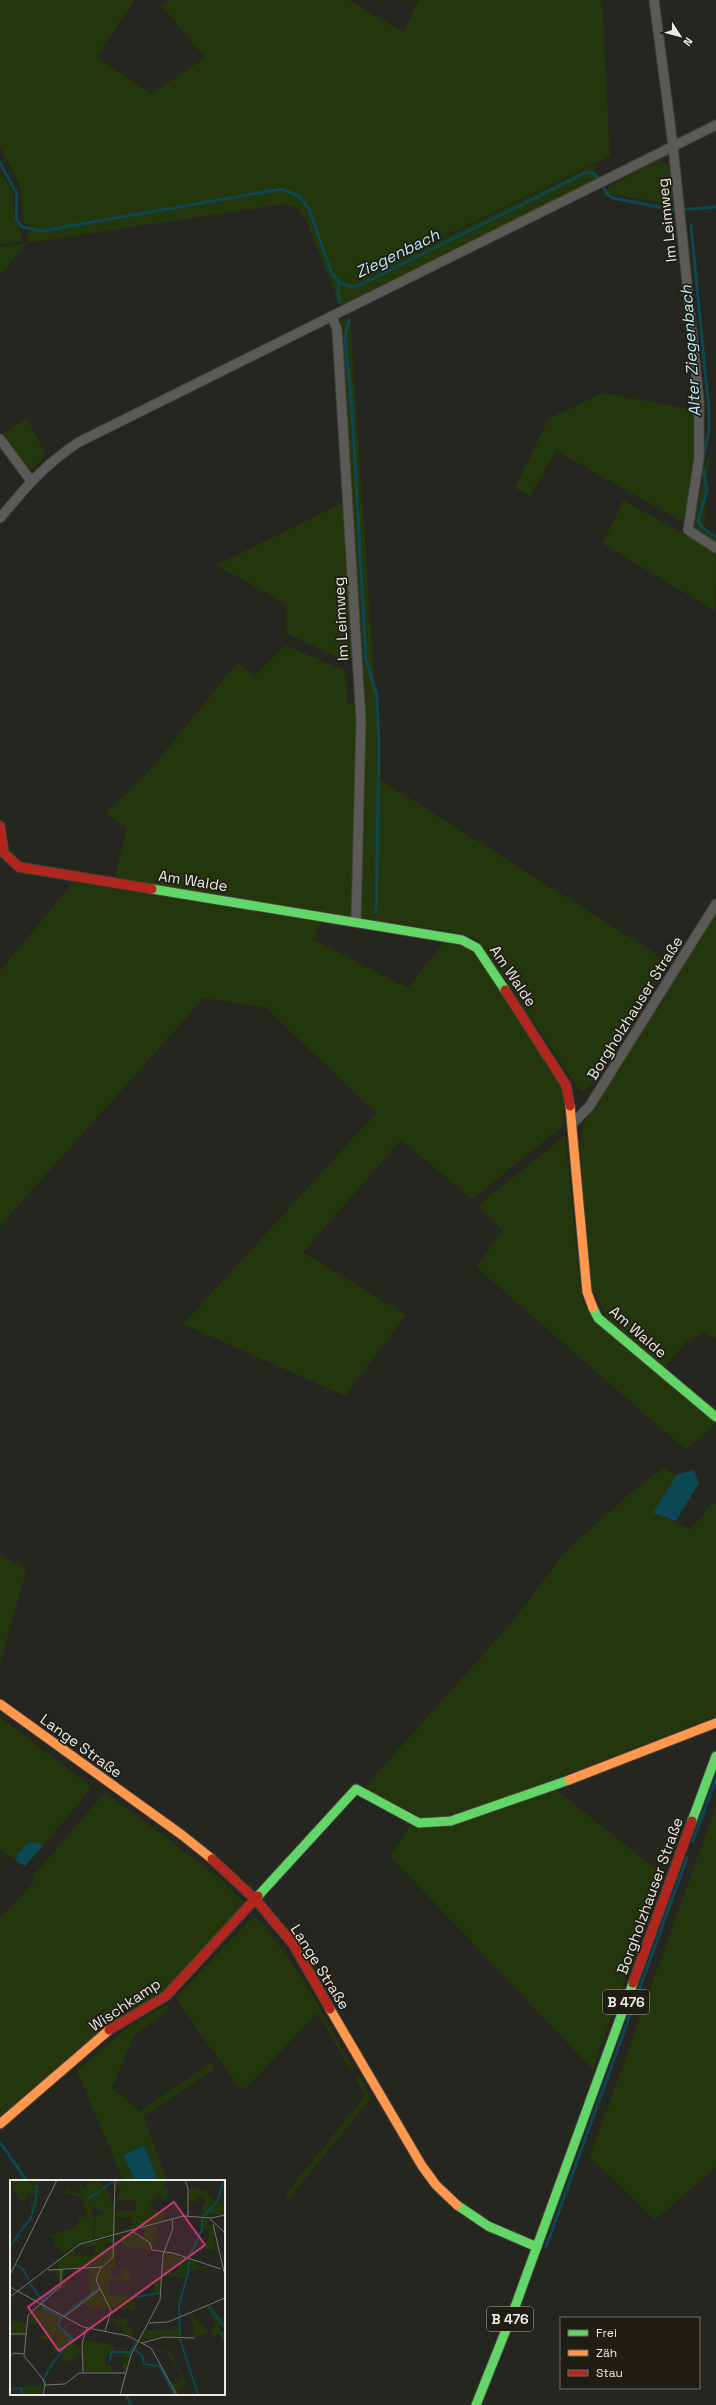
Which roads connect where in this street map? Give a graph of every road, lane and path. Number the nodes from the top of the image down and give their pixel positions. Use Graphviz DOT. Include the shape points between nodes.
graph roads {
  1 [pos="654,0"];
  2 [pos="716,125"];
  3 [pos="673,146"];
  4 [pos="332,316"];
  5 [pos="0,439"];
  6 [pos="31,481"];
  7 [pos="0,518"];
  8 [pos="716,548"];
  9 [pos="0,826"];
  10 [pos="716,904"];
  11 [pos="356,922"];
  12 [pos="573,1123"];
  13 [pos="716,1417"];
  14 [pos="0,1704"];
  15 [pos="716,1722"];
  16 [pos="716,1756"];
  17 [pos="256,1900"];
  18 [pos="0,2124"];
  19 [pos="537,2247"];
  20 [pos="476,2405"];
  1 -- 3 [label="street"];
  2 -- 3 [label="street, Im Leimweg"];
  3 -- 4 [label="street, Im Leimweg"];
  3 -- 8 [label="street, Im Leimweg" via="700,401 699,458 688,530"];
  4 -- 6 [label="street, Im Leimweg" via="78,442 54,458"];
  4 -- 11 [label="street, Im Leimweg" via="337,330 361,720"];
  5 -- 6 [label="street"];
  6 -- 7 [label="street, Im Leimweg"];
  9 -- 11 [label="street, Am Walde" via="4,853 19,867"];
  10 -- 12 [label="street, Borgholzhauser Straße" via="589,1107"];
  11 -- 12 [label="street, Am Walde" via="451,937 477,948 566,1085"];
  12 -- 13 [label="street, Am Walde" via="590,1303 598,1318"];
  14 -- 17 [label="street, Lange Straße" via="182,1835 224,1869"];
  15 -- 17 [label="street, Wischkamp" via="525,1797 451,1821 419,1823 356,1789"];
  16 -- 19 [label="street, Borgholzhauser Straße / B 476"];
  17 -- 18 [label="street, Wischkamp" via="166,1996 106,2032"];
  17 -- 19 [label="street, Lange Straße" via="293,1944 362,2065 436,2185 476,2219"];
  19 -- 20 [label="street, B 476"];
}
